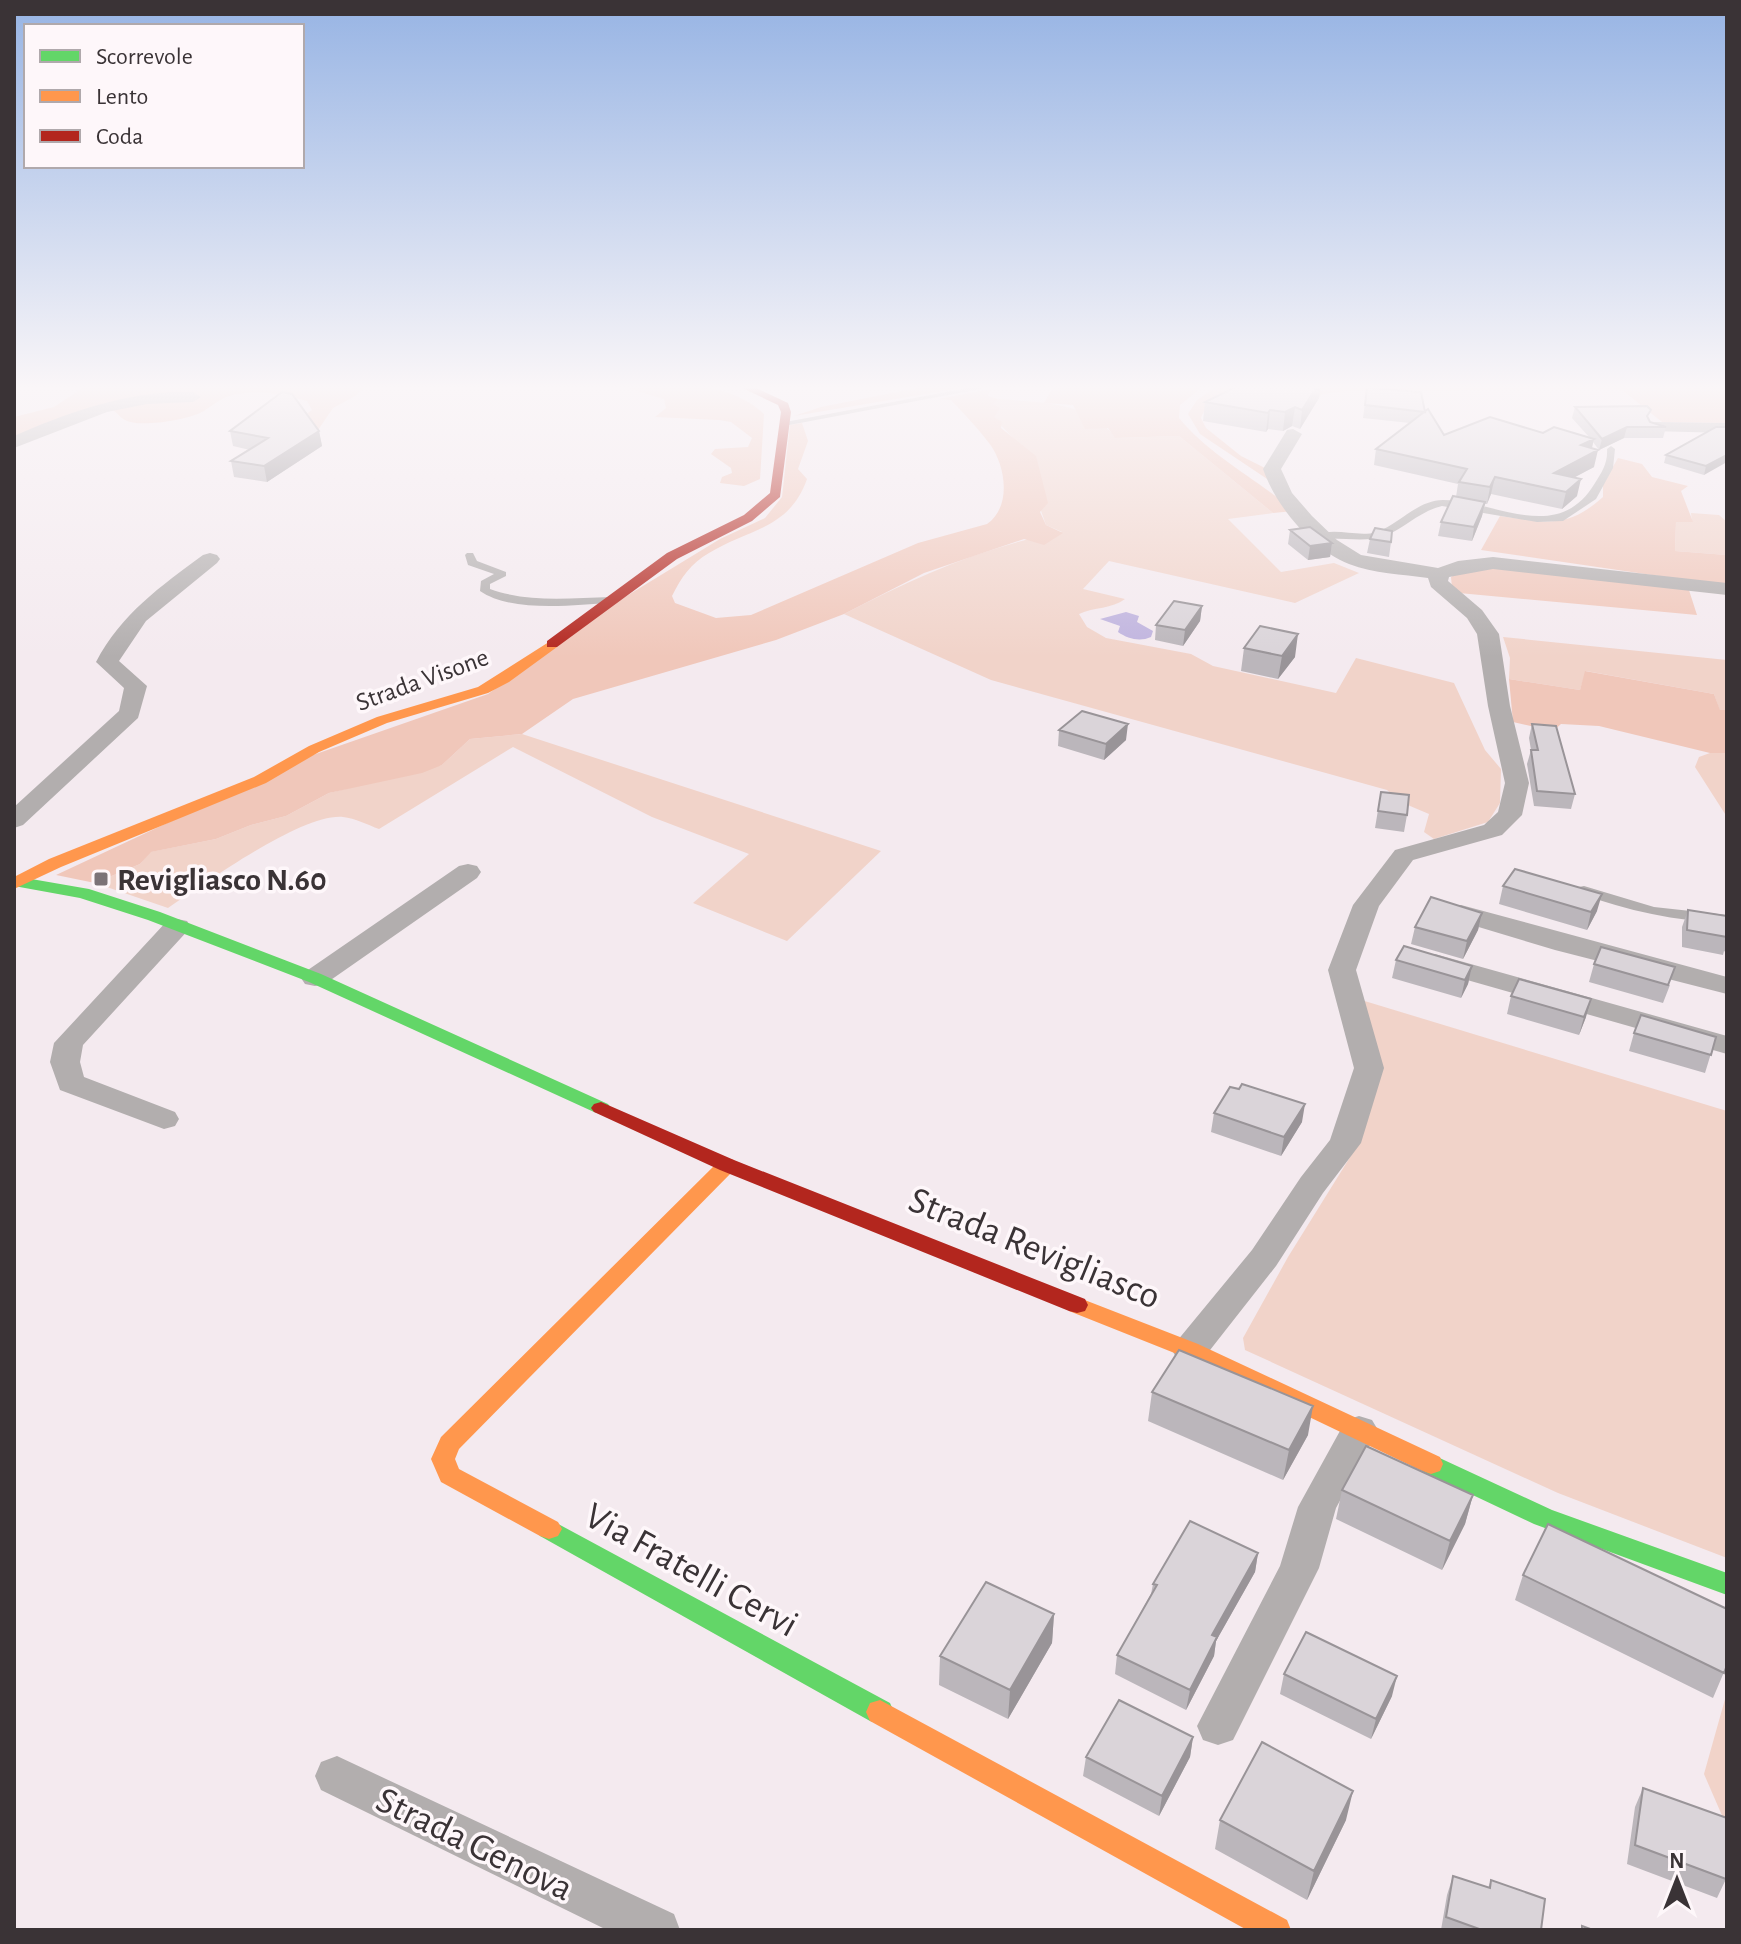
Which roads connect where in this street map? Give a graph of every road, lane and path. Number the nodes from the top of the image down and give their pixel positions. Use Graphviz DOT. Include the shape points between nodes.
graph roads {
  1 [pos="778,476"];
  2 [pos="1274,476"];
  3 [pos="1603,476"];
  4 [pos="1321,536"];
  5 [pos="470,555"];
  6 [pos="210,559"];
  7 [pos="1439,574"];
  8 [pos="1727,589"];
  9 [pos="615,600"];
  10 [pos="14,820"];
  11 [pos="468,872"];
  12 [pos="16,882"];
  13 [pos="1581,889"];
  14 [pos="1461,913"];
  15 [pos="1727,919"];
  16 [pos="177,927"];
  17 [pos="1403,953"];
  18 [pos="315,978"];
  19 [pos="1727,986"];
  20 [pos="1727,1045"];
  21 [pos="164,1119"];
  22 [pos="727,1165"];
  23 [pos="1190,1350"];
  24 [pos="1359,1430"];
  25 [pos="1727,1584"];
  26 [pos="1218,1726"];
  27 [pos="337,1776"];
  28 [pos="657,1930"];
  29 [pos="1276,1930"];
  1 -- 9 [label="street, Strada Visone" via="776,494 748,518 672,556"];
  2 -- 4 [label="street"];
  3 -- 4 [label="lane" via="1593,497 1560,519 1442,503 1371,537"];
  4 -- 7 [label="street" via="1351,558"];
  5 -- 9 [label="lane" via="472,563 502,574 485,583 491,594 529,602"];
  6 -- 10 [label="street" via="138,614 112,650 107,662 136,686 130,713"];
  7 -- 8 [label="street" via="1493,563"];
  7 -- 23 [label="street" via="1438,583 1475,614 1488,634 1517,783 1510,815 1493,830 1404,855 1366,905 1342,970 1369,1068 1345,1143 1264,1258"];
  9 -- 12 [label="street, Strada Visone" via="483,690 382,720 260,780"];
  11 -- 18 [label="street"];
  12 -- 16 [label="street, Strada Revigliasco" via="83,893"];
  13 -- 15 [label="lane" via="1679,918"];
  14 -- 19 [label="street"];
  16 -- 18 [label="street, Strada Revigliasco"];
  16 -- 21 [label="street" via="69,1043 65,1062 71,1083"];
  17 -- 20 [label="street"];
  18 -- 22 [label="street, Strada Revigliasco"];
  22 -- 23 [label="street, Strada Revigliasco"];
  22 -- 29 [label="street, Via Fratelli Cervi" via="449,1444 443,1459 450,1475"];
  23 -- 24 [label="street, Strada Revigliasco"];
  24 -- 25 [label="street, Strada Revigliasco" via="1543,1517"];
  24 -- 26 [label="street" via="1317,1507 1299,1568"];
  27 -- 28 [label="street, Strada Genova"];
}
